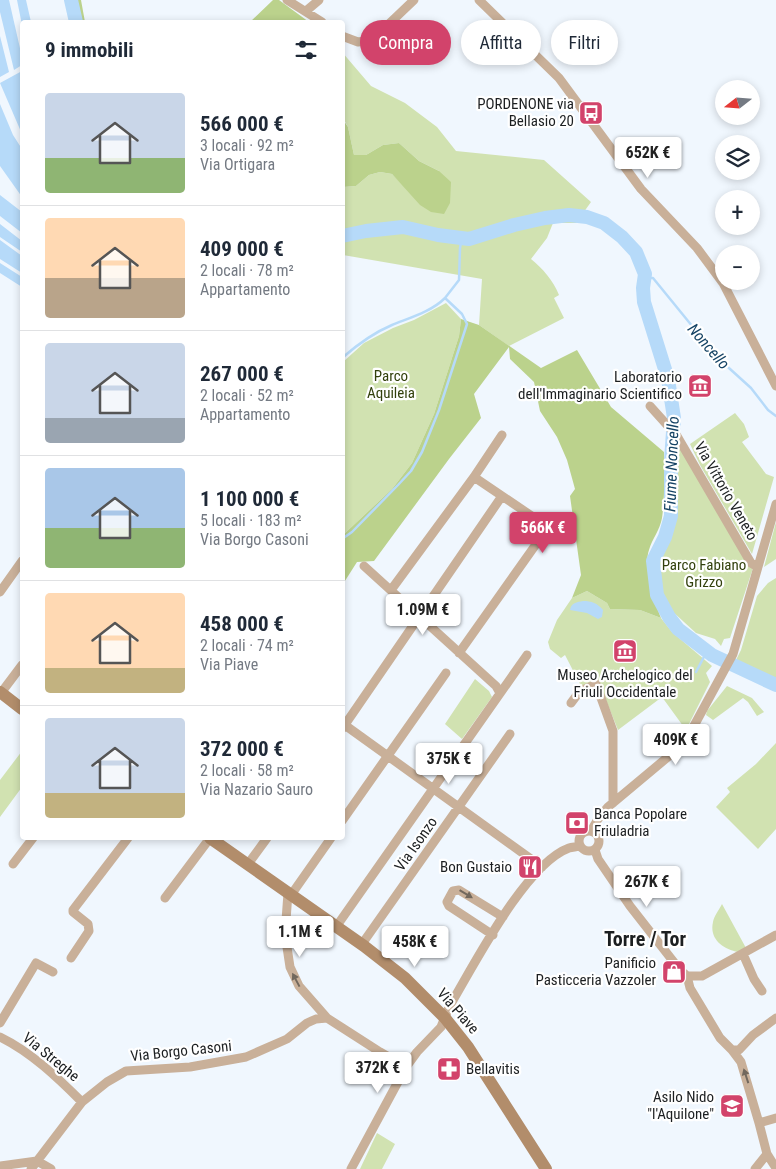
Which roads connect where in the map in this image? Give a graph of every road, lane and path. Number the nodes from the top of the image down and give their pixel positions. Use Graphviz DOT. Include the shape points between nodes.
graph roads {
  1 [pos="287,0"];
  2 [pos="319,0"];
  3 [pos="414,0"];
  4 [pos="479,0"];
  5 [pos="306,12"];
  6 [pos="319,20"];
  7 [pos="345,37"];
  8 [pos="776,386"];
  9 [pos="650,406"];
  10 [pos="502,435"];
  11 [pos="474,477"];
  12 [pos="502,496"];
  13 [pos="776,504"];
  14 [pos="20,564"];
  15 [pos="364,566"];
  16 [pos="758,567"];
  17 [pos="391,590"];
  18 [pos="0,592"];
  19 [pos="420,616"];
  20 [pos="459,653"];
  21 [pos="527,655"];
  22 [pos="20,667"];
  23 [pos="446,673"];
  24 [pos="0,692"];
  25 [pos="500,693"];
  26 [pos="570,703"];
  27 [pos="20,707"];
  28 [pos="345,723"];
  29 [pos="345,727"];
  30 [pos="510,734"];
  31 [pos="388,755"];
  32 [pos="434,788"];
  33 [pos="613,803"];
  34 [pos="458,807"];
  35 [pos="345,817"];
  36 [pos="591,831"];
  37 [pos="31,840"];
  38 [pos="126,840"];
  39 [pos="208,840"];
  40 [pos="213,840"];
  41 [pos="266,840"];
  42 [pos="330,840"];
  43 [pos="580,846"];
  44 [pos="595,850"];
  45 [pos="13,864"];
  46 [pos="248,864"];
  47 [pos="542,867"];
  48 [pos="290,894"];
  49 [pos="165,898"];
  50 [pos="503,917"];
  51 [pos="336,927"];
  52 [pos="493,934"];
  53 [pos="776,935"];
  54 [pos="362,944"];
  55 [pos="743,954"];
  56 [pos="71,958"];
  57 [pos="53,972"];
  58 [pos="687,976"];
  59 [pos="762,991"];
  60 [pos="326,1018"];
  61 [pos="445,1018"];
  62 [pos="776,1018"];
  63 [pos="0,1022"];
  64 [pos="0,1037"];
  65 [pos="732,1050"];
  66 [pos="406,1067"];
  67 [pos="82,1102"];
  68 [pos="776,1118"];
  69 [pos="760,1123"];
  70 [pos="767,1154"];
  71 [pos="37,1161"];
  72 [pos="0,1166"];
  73 [pos="776,1168"];
  74 [pos="31,1169"];
  75 [pos="51,1169"];
  76 [pos="351,1169"];
  77 [pos="546,1169"];
  78 [pos="756,1169"];
  1 -- 5 [label="street"];
  2 -- 5 [label="street"];
  3 -- 7 [label="street" via="372,40 358,42"];
  4 -- 8 [label="street" via="559,78 641,189 697,248 723,283"];
  5 -- 6 [label="street"];
  9 -- 16 [label="street, Via Vittorio Veneto" via="677,436 751,563"];
  10 -- 11 [label="street"];
  11 -- 12 [label="street"];
  11 -- 17 [label="street"];
  12 -- 19 [label="street"];
  12 -- 20 [label="street" via="542,523 544,533"];
  13 -- 16 [label="street, Via Vittorio Veneto"];
  14 -- 18 [label="street"];
  15 -- 17 [label="street"];
  16 -- 33 [label="street, Via Vittorio Veneto" via="733,654 689,735 681,746"];
  17 -- 19 [label="street"];
  19 -- 20 [label="street"];
  19 -- 28 [label="street"];
  20 -- 25 [label="street"];
  21 -- 25 [label="street"];
  22 -- 24 [label="street"];
  23 -- 31 [label="street"];
  24 -- 27 [label="street"];
  25 -- 32 [label="street"];
  26 -- 33 [label="street" via="580,691 596,684 613,731"];
  29 -- 31 [label="street"];
  30 -- 34 [label="street, Via Isonzo"];
  31 -- 32 [label="street"];
  31 -- 35 [label="street"];
  32 -- 34 [label="street"];
  32 -- 51 [label="street"];
  33 -- 36 [label="street, Via Vittorio Veneto"];
  34 -- 47 [label="street"];
  34 -- 54 [label="street, Via Isonzo"];
  36 -- 43 [label="street, Via Vittorio Veneto" via="581,835"];
  36 -- 44 [label="street" via="599,839"];
  37 -- 45 [label="street"];
  38 -- 56 [label="street" via="73,910 88,924 90,931"];
  39 -- 49 [label="street"];
  40 -- 46 [label="street, Via Piave"];
  41 -- 46 [label="street"];
  42 -- 48 [label="street"];
  43 -- 44 [label="street" via="587,851"];
  43 -- 47 [label="street" via="569,848"];
  44 -- 58 [label="street" via="598,860 638,916"];
  46 -- 48 [label="street, Via Piave"];
  47 -- 50 [label="street"];
  48 -- 51 [label="street, Via Piave"];
  60 -- 48 [label="street, one-way" via="299,986 290,967 285,934"];
  50 -- 52 [label="street"];
  52 -- 50 [label="street, one-way" via="448,906 447,902 453,892 459,890"];
  51 -- 54 [label="street, Via Piave"];
  52 -- 61 [label="street"];
  53 -- 55 [label="street"];
  54 -- 61 [label="street, Via Piave" via="405,978"];
  55 -- 58 [label="street" via="702,976"];
  55 -- 59 [label="street"];
  57 -- 63 [label="street" via="36,963"];
  58 -- 65 [label="street" via="690,988 711,1024"];
  60 -- 66 [label="street"];
  60 -- 67 [label="street, Via Borgo Casoni" via="307,1023 287,1039 246,1057 190,1067 126,1070"];
  61 -- 66 [label="street"];
  61 -- 77 [label="street, Via Piave" via="483,1069"];
  62 -- 65 [label="street" via="739,1050"];
  64 -- 67 [label="street, Via Streghe" via="56,1076"];
  69 -- 65 [label="street, one-way" via="744,1069"];
  66 -- 76 [label="street"];
  67 -- 71 [label="street, Via Borgo Casoni"];
  68 -- 69 [label="street"];
  69 -- 70 [label="street"];
  70 -- 73 [label="street"];
  70 -- 78 [label="street"];
  71 -- 72 [label="street"];
  71 -- 74 [label="street, Via Borgo Casoni"];
  71 -- 75 [label="street"];
}
